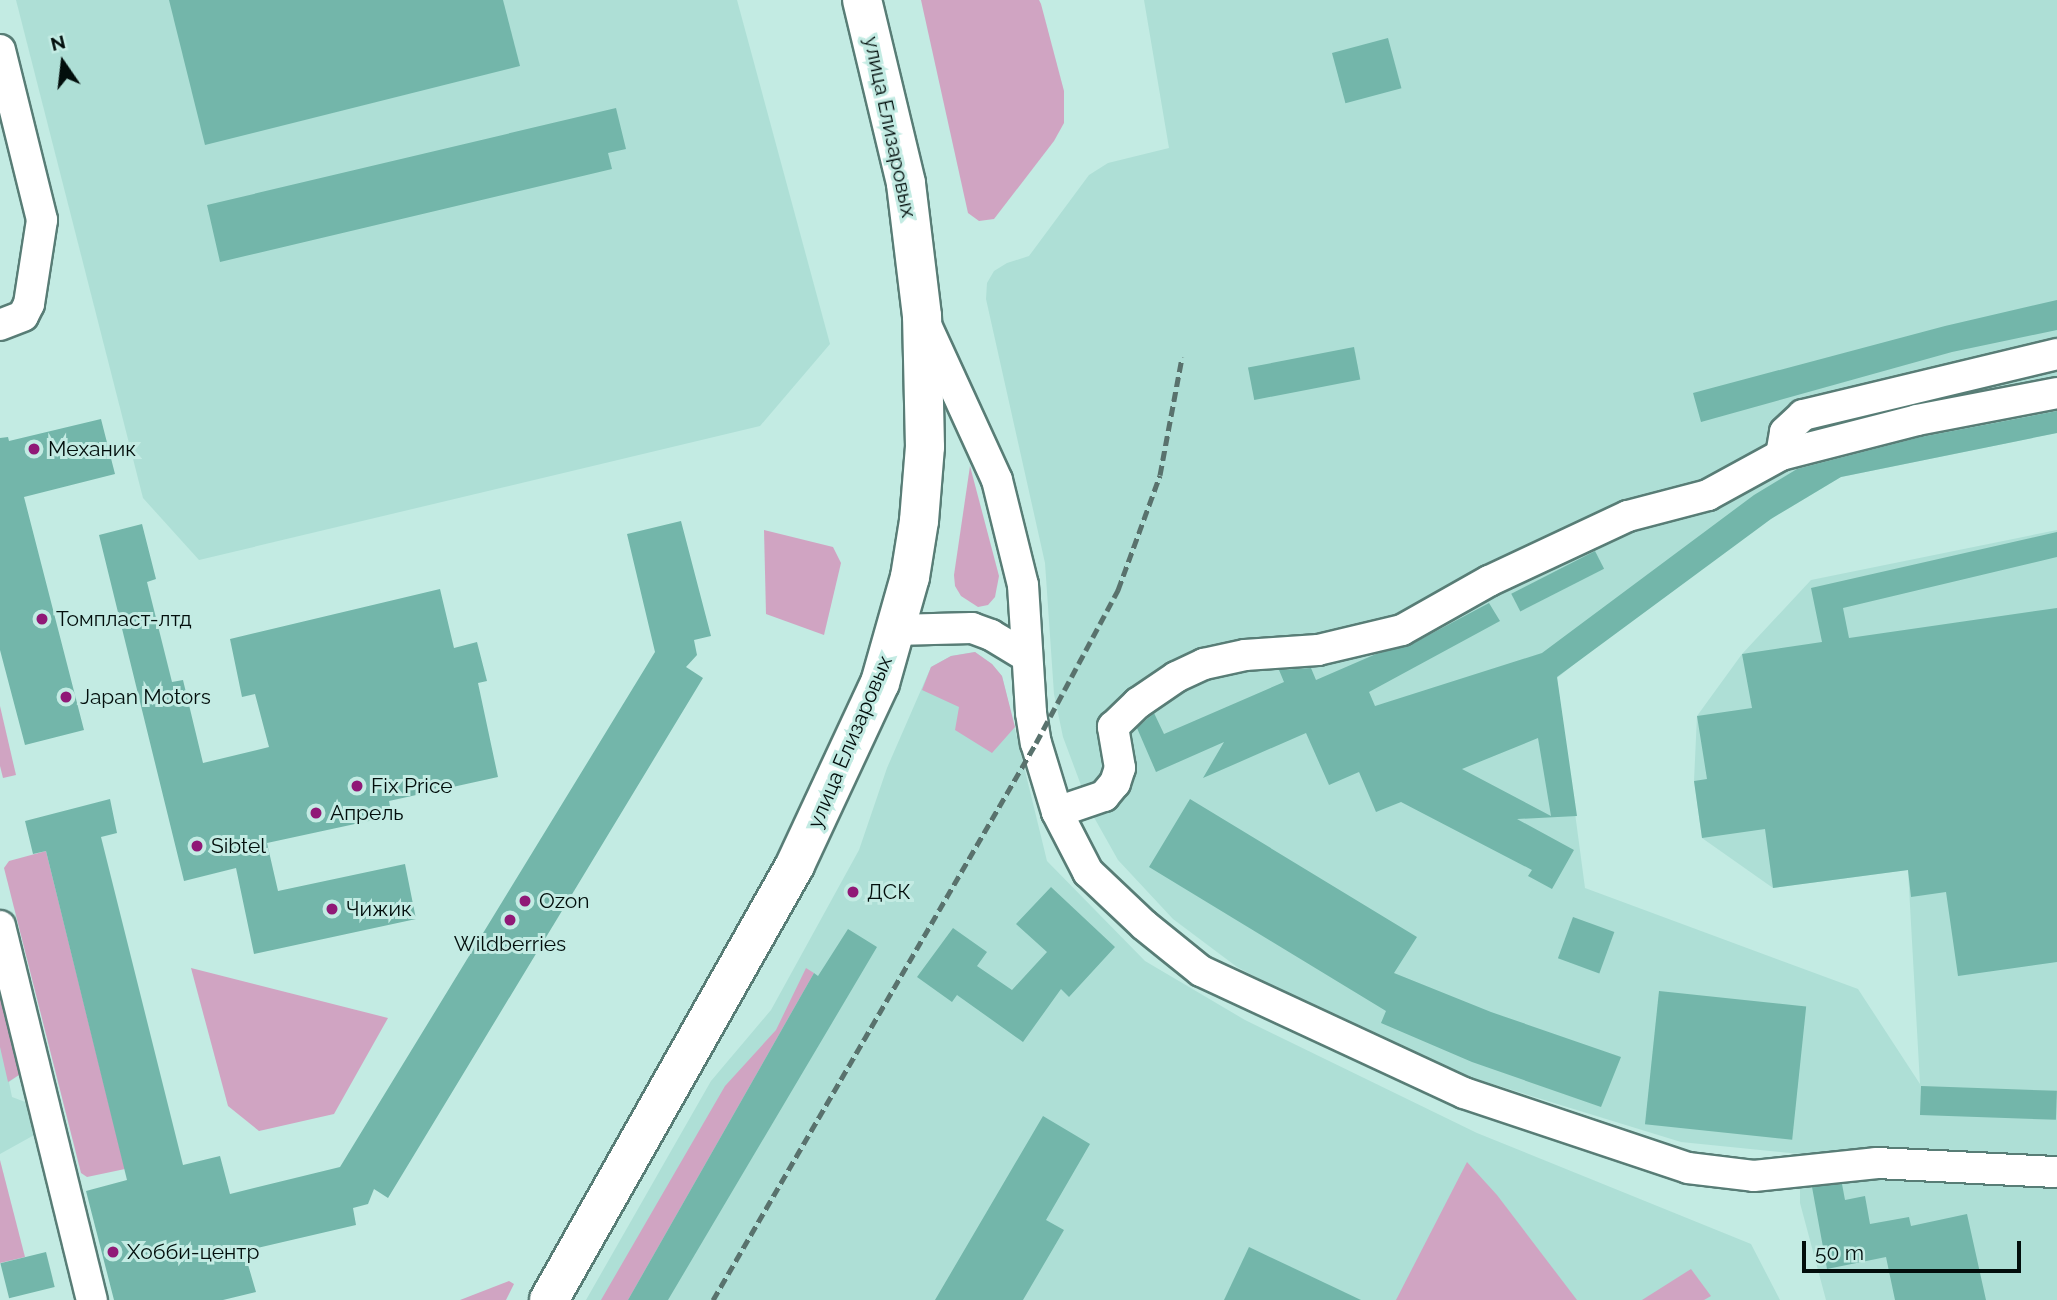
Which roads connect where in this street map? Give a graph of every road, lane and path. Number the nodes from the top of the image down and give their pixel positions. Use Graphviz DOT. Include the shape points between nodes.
graph roads {
  1 [pos="863,0"];
  2 [pos="0,50"];
  3 [pos="922,316"];
  4 [pos="0,325"];
  5 [pos="2057,354"];
  6 [pos="2057,393"];
  7 [pos="1781,455"];
  8 [pos="895,630"];
  9 [pos="1026,656"];
  10 [pos="1057,811"];
  11 [pos="0,926"];
  12 [pos="2057,1172"];
  13 [pos="92,1300"];
  14 [pos="549,1300"];
  1 -- 3 [label="main road, улица Елизаровых" via="906,183"];
  2 -- 4 [label="street" via="42,220 29,304 23,316"];
  3 -- 8 [label="main road, улица Елизаровых" via="925,447 919,521"];
  3 -- 9 [label="street" via="997,480 1023,585"];
  5 -- 7 [label="street" via="1803,415 1785,432"];
  6 -- 7 [label="street" via="1917,420"];
  7 -- 10 [label="street" via="1708,495 1628,516 1590,533 1402,630 1318,650 1245,655 1176,677 1113,727 1119,768 1115,783 1104,796"];
  8 -- 9 [label="street" via="972,628"];
  8 -- 14 [label="main road, улица Елизаровых" via="880,683 796,865"];
  9 -- 10 [label="street" via="1036,743"];
  10 -- 12 [label="street" via="1088,872 1201,971 1464,1093 1688,1168 1754,1176 1877,1163"];
  11 -- 13 [label="street"];
}
